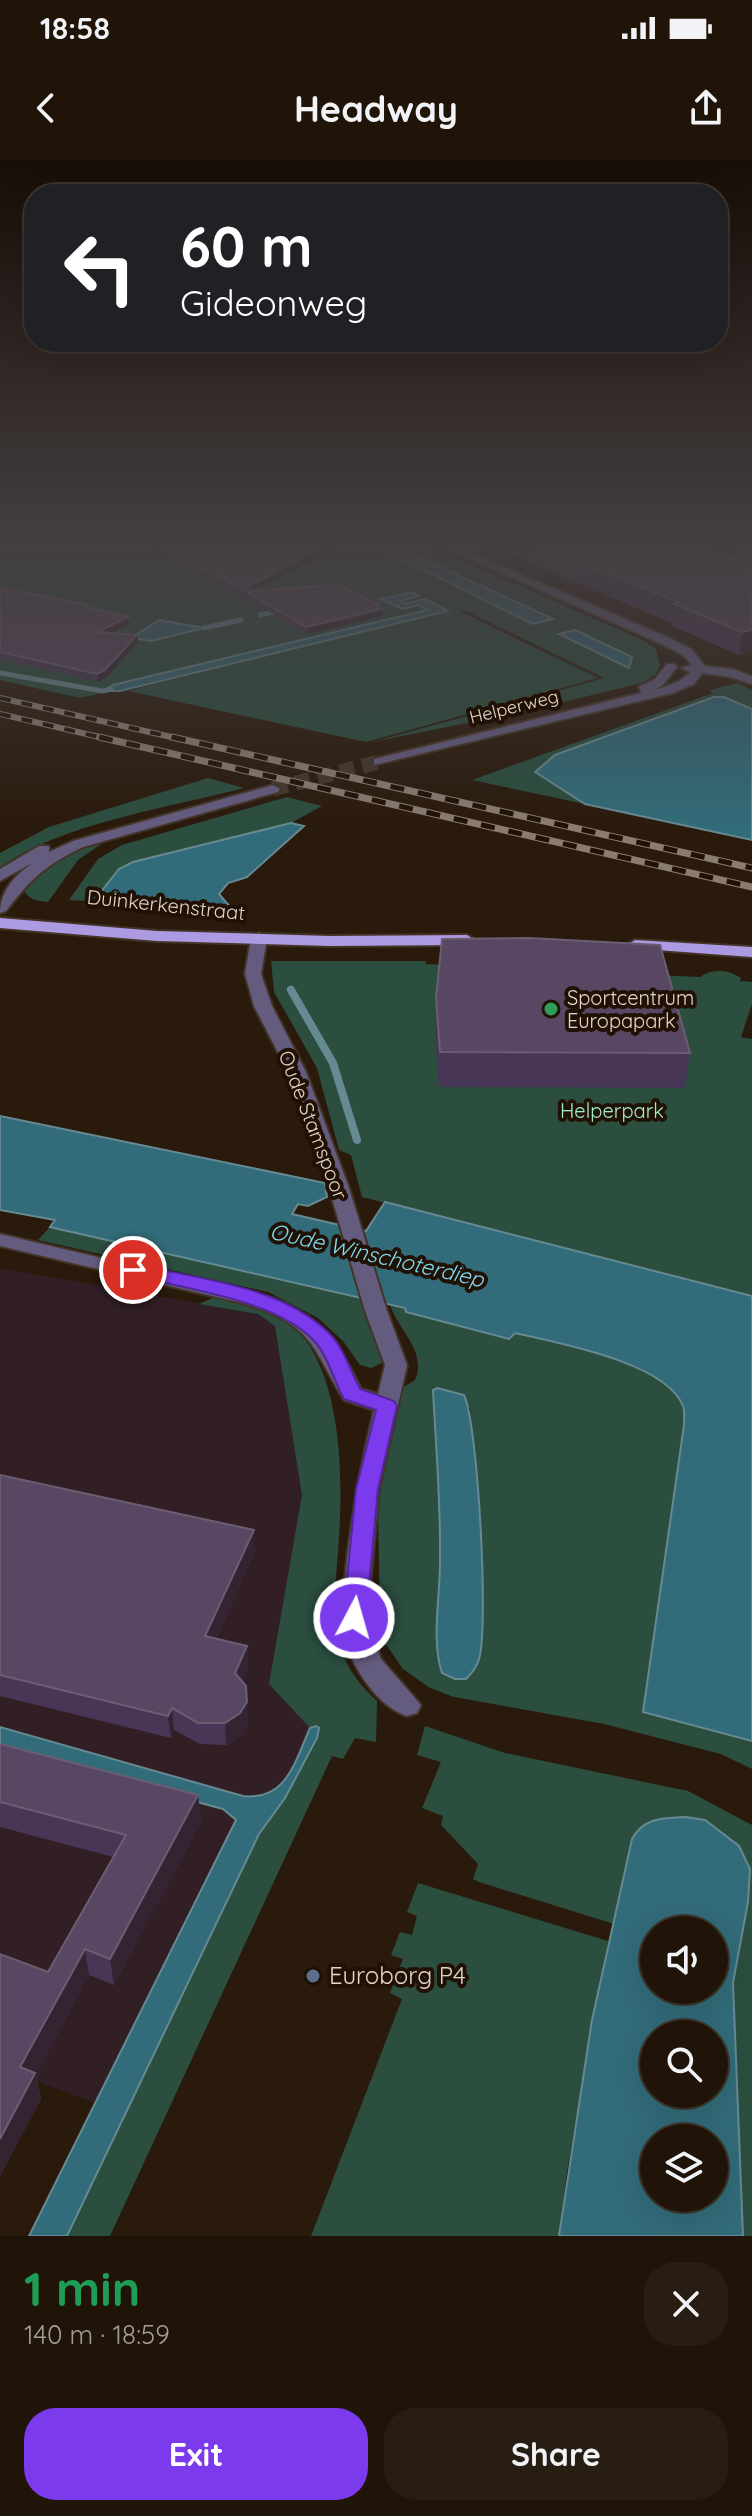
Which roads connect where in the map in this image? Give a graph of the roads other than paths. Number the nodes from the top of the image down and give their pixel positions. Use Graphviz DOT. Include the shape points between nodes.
graph roads {
  1 [pos="647,635"];
  2 [pos="671,667"];
  3 [pos="752,668"];
  4 [pos="699,669"];
  5 [pos="737,674"];
  6 [pos="752,680"];
  7 [pos="0,876"];
  8 [pos="0,909"];
  9 [pos="0,923"];
  10 [pos="259,938"];
  11 [pos="481,941"];
  12 [pos="620,945"];
  13 [pos="752,952"];
  14 [pos="0,1240"];
  15 [pos="387,1406"];
  16 [pos="407,1705"];
  1 -- 2 [label="street" via="669,656"];
  1 -- 4 [label="street" via="687,652"];
  2 -- 4 [label="street"];
  2 -- 4 [label="street, Helperweg" via="659,682 635,693 374,761 668,690 690,681"];
  3 -- 5 [label="street"];
  4 -- 5 [label="street"];
  5 -- 6 [label="street"];
  7 -- 8 [label="street" via="73,837 269,787 78,844 37,866"];
  8 -- 10 [label="main road, Duinkerkenstraat"];
  9 -- 10 [label="main road, Duinkerkenstraat"];
  10 -- 11 [label="main road"];
  10 -- 15 [label="street, Oude Stamspoor" via="253,974 259,996 297,1072 396,1365"];
  12 -- 13 [label="main road"];
  14 -- 15 [label="street" via="283,1309 324,1340 352,1394"];
  15 -- 16 [label="street, Oude Stamspoor" via="367,1489 354,1618 368,1663"];
}
